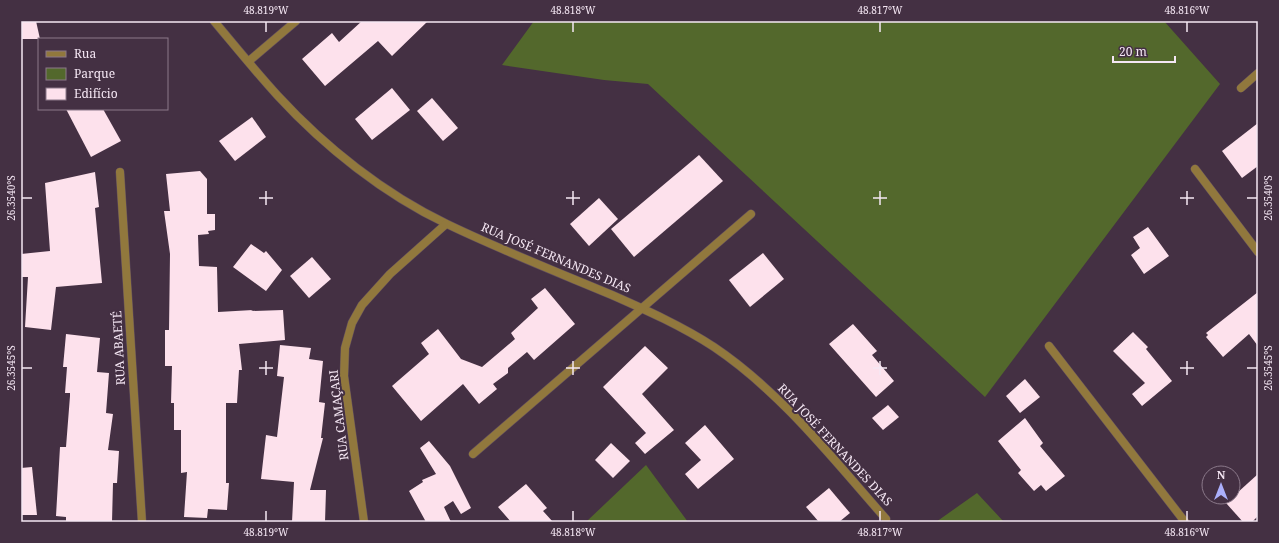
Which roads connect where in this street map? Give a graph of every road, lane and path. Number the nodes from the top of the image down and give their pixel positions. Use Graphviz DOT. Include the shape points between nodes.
graph roads {
  1 [pos="214,21"];
  2 [pos="296,21"];
  3 [pos="249,61"];
  4 [pos="1258,73"];
  5 [pos="1241,88"];
  6 [pos="1195,169"];
  7 [pos="120,172"];
  8 [pos="751,214"];
  9 [pos="446,224"];
  10 [pos="1258,252"];
  11 [pos="641,308"];
  12 [pos="1048,346"];
  13 [pos="473,454"];
  14 [pos="886,519"];
  15 [pos="142,522"];
  16 [pos="364,522"];
  17 [pos="1185,522"];
  1 -- 3 [label="street, RUA JOSÉ FERNANDES DIAS"];
  2 -- 3 [label="street"];
  3 -- 9 [label="street, RUA JOSÉ FERNANDES DIAS" via="295,113 352,163 380,184"];
  4 -- 5 [label="street"];
  6 -- 10 [label="street"];
  7 -- 15 [label="street, RUA ABAETÉ"];
  8 -- 11 [label="street"];
  9 -- 11 [label="street, RUA JOSÉ FERNANDES DIAS"];
  9 -- 16 [label="street, RUA CAMAÇARI" via="390,274 362,305 352,324 345,348 344,376"];
  11 -- 13 [label="street"];
  11 -- 14 [label="street, RUA JOSÉ FERNANDES DIAS" via="714,347 761,384"];
  12 -- 17 [label="street"];
}
